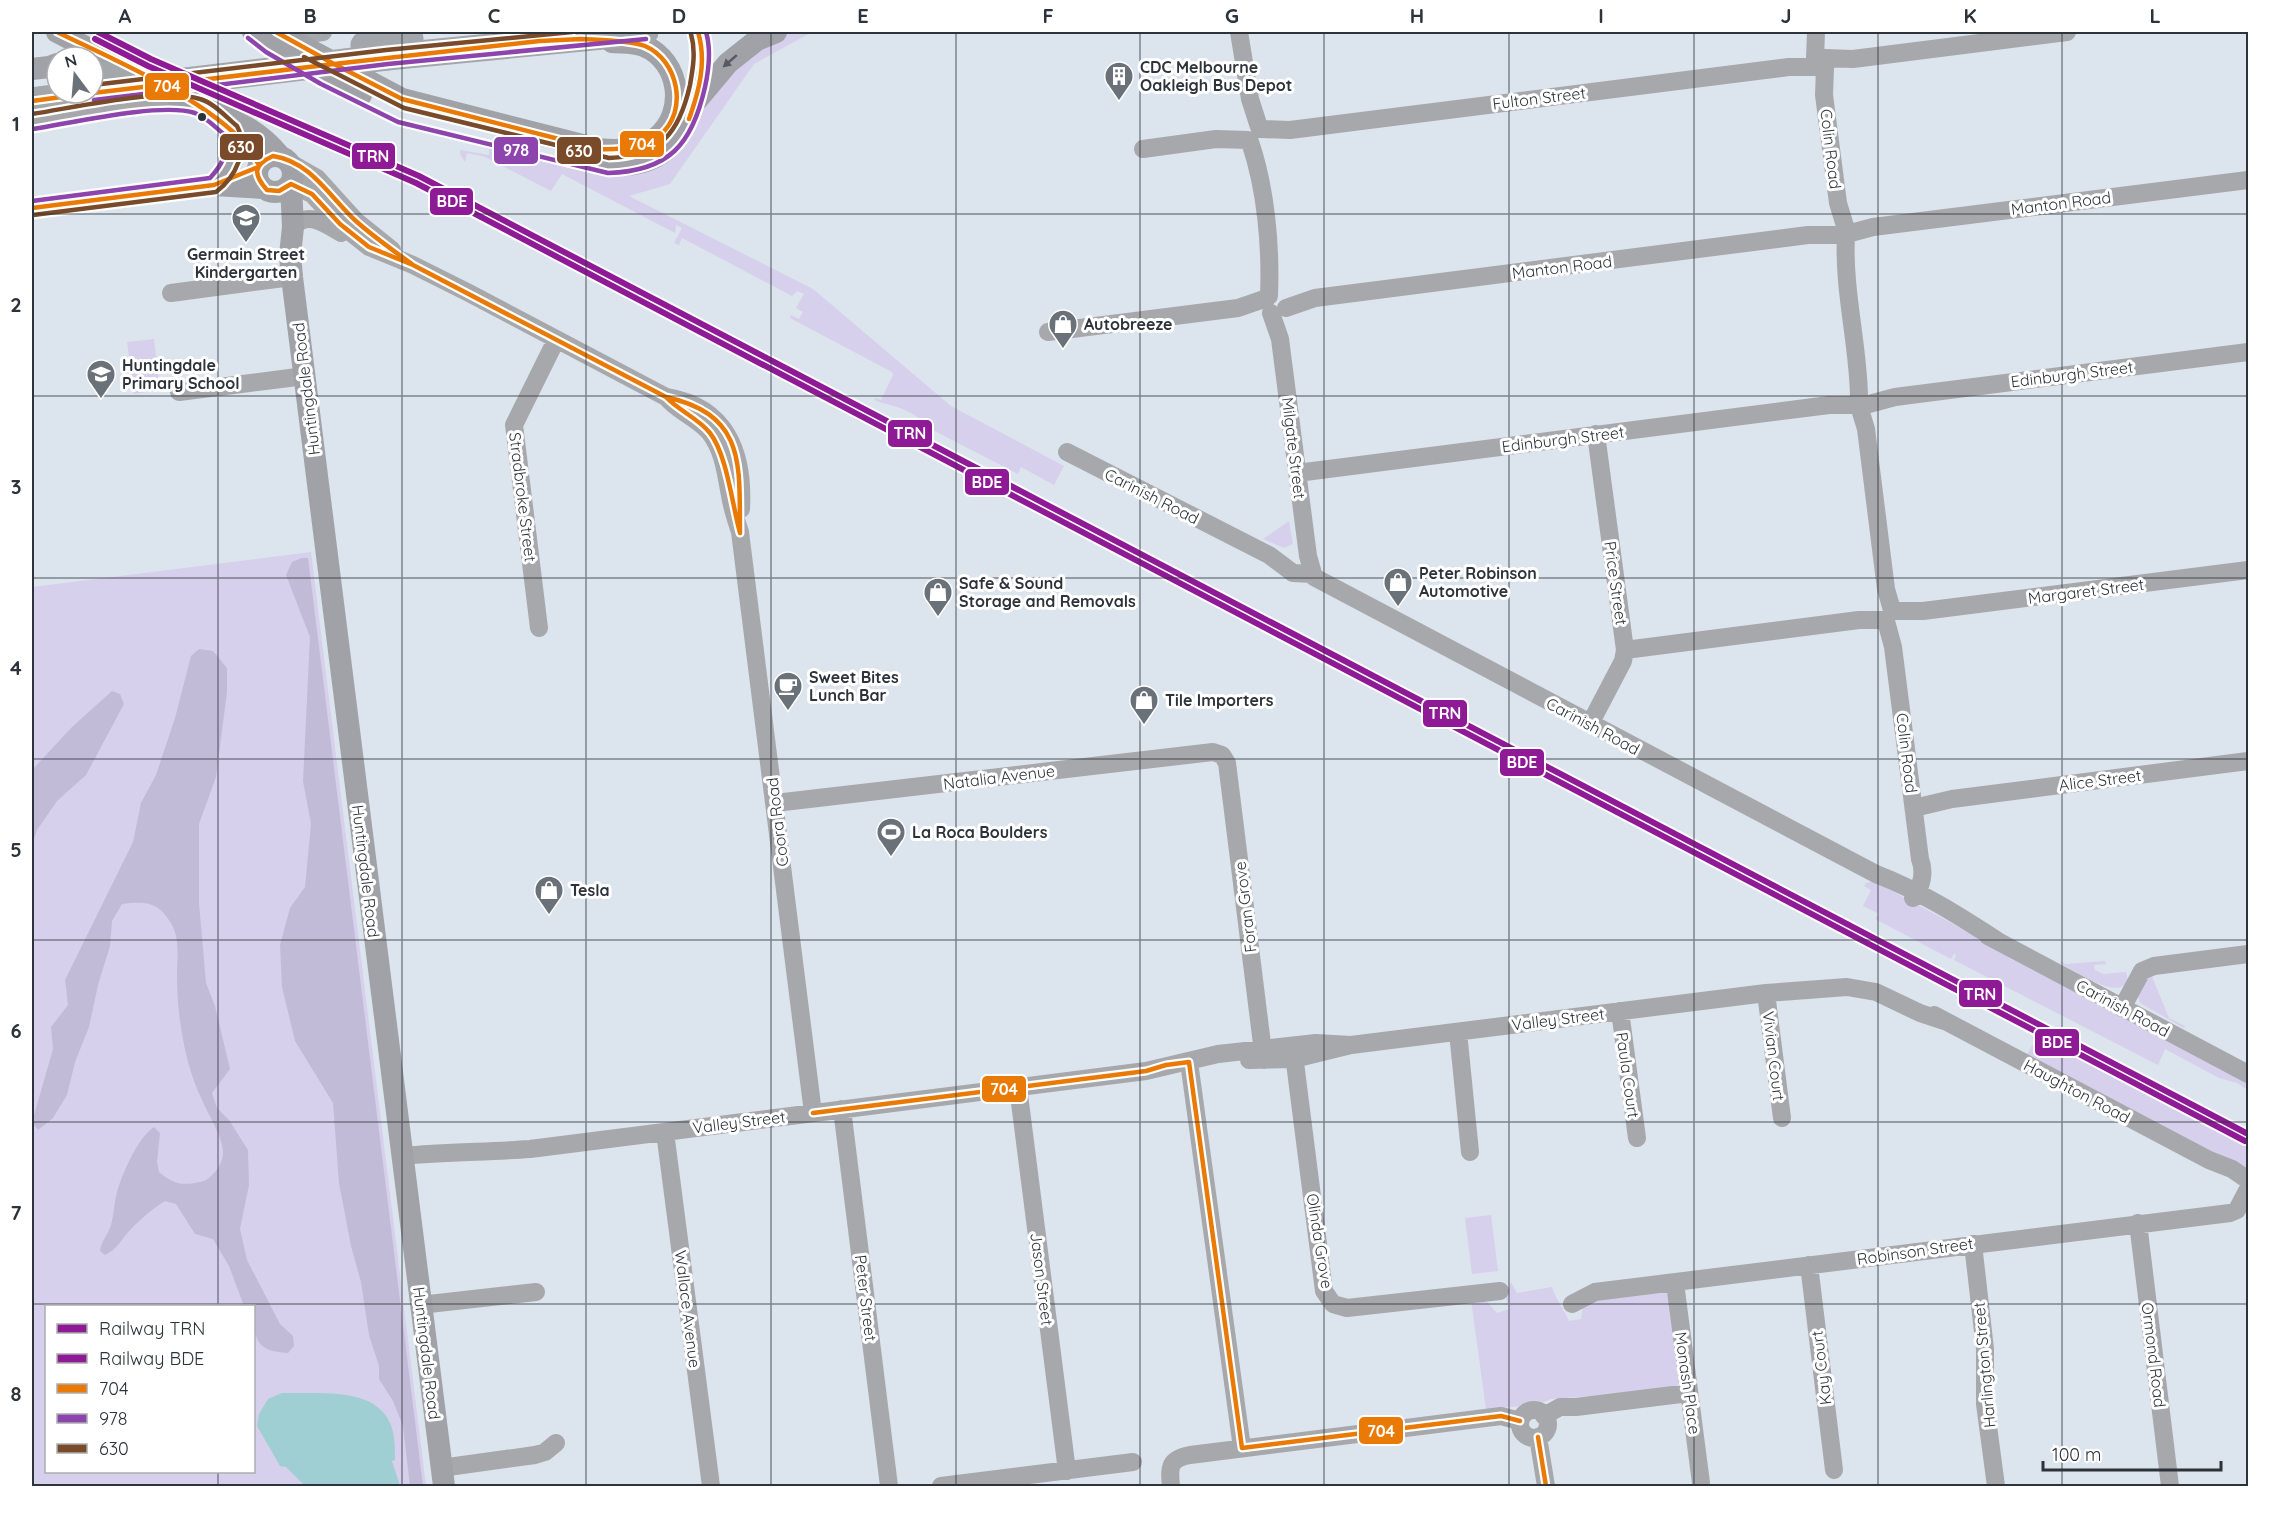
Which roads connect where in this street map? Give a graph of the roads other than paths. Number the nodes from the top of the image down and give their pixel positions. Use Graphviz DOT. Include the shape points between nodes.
graph roads {
  1 [pos="253,32"];
  2 [pos="323,32"];
  3 [pos="470,32"];
  4 [pos="645,32"];
  5 [pos="698,32"];
  6 [pos="776,32"];
  7 [pos="1239,32"];
  8 [pos="1816,32"];
  9 [pos="2067,32"];
  10 [pos="281,34"];
  11 [pos="574,39"];
  12 [pos="64,43"];
  13 [pos="375,51"];
  14 [pos="1820,63"];
  15 [pos="105,76"];
  16 [pos="105,91"];
  17 [pos="695,102"];
  18 [pos="200,106"];
  19 [pos="32,122"];
  20 [pos="232,131"];
  21 [pos="1255,134"];
  22 [pos="1143,149"];
  23 [pos="276,175"];
  24 [pos="2248,180"];
  25 [pos="214,185"];
  26 [pos="32,208"];
  27 [pos="293,227"];
  28 [pos="1841,231"];
  29 [pos="364,244"];
  30 [pos="413,265"];
  31 [pos="291,266"];
  32 [pos="171,293"];
  33 [pos="1276,303"];
  34 [pos="1048,332"];
  35 [pos="556,340"];
  36 [pos="2248,352"];
  37 [pos="305,376"];
  38 [pos="179,392"];
  39 [pos="1863,401"];
  40 [pos="1596,434"];
  41 [pos="1067,452"];
  42 [pos="1297,472"];
  43 [pos="1269,555"];
  44 [pos="1308,556"];
  45 [pos="2248,570"];
  46 [pos="1312,574"];
  47 [pos="1889,615"];
  48 [pos="539,628"];
  49 [pos="1625,650"];
  50 [pos="1590,724"];
  51 [pos="1222,754"];
  52 [pos="2248,761"];
  53 [pos="775,803"];
  54 [pos="1913,803"];
  55 [pos="1911,892"];
  56 [pos="2248,954"];
  57 [pos="1857,983"];
  58 [pos="1766,993"];
  59 [pos="2122,1008"];
  60 [pos="1620,1011"];
  61 [pos="1458,1032"];
  62 [pos="1294,1052"];
  63 [pos="1263,1055"];
  64 [pos="1189,1066"];
  65 [pos="2248,1074"];
  66 [pos="1018,1087"];
  67 [pos="842,1109"];
  68 [pos="813,1113"];
  69 [pos="1782,1119"];
  70 [pos="665,1132"];
  71 [pos="1637,1138"];
  72 [pos="1470,1152"];
  73 [pos="402,1162"];
  74 [pos="2248,1188"];
  75 [pos="2138,1223"];
  76 [pos="1973,1244"];
  77 [pos="1809,1265"];
  78 [pos="1675,1283"];
  79 [pos="536,1292"];
  80 [pos="1502,1294"];
  81 [pos="420,1305"];
  82 [pos="1569,1306"];
  83 [pos="1689,1393"];
  84 [pos="1544,1416"];
  85 [pos="1520,1421"];
  86 [pos="1538,1437"];
  87 [pos="556,1443"];
  88 [pos="1242,1448"];
  89 [pos="1133,1462"];
  90 [pos="1834,1470"];
  91 [pos="1067,1471"];
  92 [pos="442,1477"];
  93 [pos="1701,1483"];
  94 [pos="993,1484"];
  95 [pos="711,1486"];
  96 [pos="890,1486"];
  97 [pos="941,1486"];
  98 [pos="1171,1486"];
  99 [pos="1546,1486"];
  100 [pos="1996,1486"];
  101 [pos="2170,1486"];
  1 -- 17 [label="main road" via="307,67 401,115 608,166 637,164 664,151 683,130"];
  2 -- 10 [label="street"];
  3 -- 13 [label="highway"];
  4 -- 11 [label="highway"];
  5 -- 17 [label="main road" via="701,63"];
  6 -- 17 [label="main road, one-way" via="757,40 728,63"];
  7 -- 21 [label="street, Milgate Street"];
  8 -- 14 [label="street, Colin Road"];
  9 -- 14 [label="street, Fulton Street"];
  10 -- 11 [label="main road" via="386,92 419,105 598,149 634,148 656,138 669,123 676,101 674,79 666,62 640,45"];
  11 -- 13 [label="highway"];
  12 -- 18 [label="main road"];
  13 -- 15 [label="highway, bridge"];
  13 -- 16 [label="highway, bridge"];
  14 -- 21 [label="street, Fulton Street"];
  14 -- 28 [label="street, Colin Road"];
  18 -- 19 [label="street" via="174,102"];
  18 -- 20 [label="main road"];
  18 -- 23 [label="main road" via="231,118 267,141"];
  20 -- 23 [label="main road"];
  20 -- 25 [label="main road" via="233,162"];
  21 -- 22 [label="street, Fulton Street"];
  21 -- 33 [label="street, Milgate Street"];
  23 -- 25 [label="main road"];
  23 -- 27 [label="main road, Huntingdale Road"];
  23 -- 29 [label="street" via="312,194"];
  23 -- 30 [label="street" via="317,178 356,221"];
  23 -- 31 [label="main road, Huntingdale Road"];
  24 -- 28 [label="street, Manton Road"];
  25 -- 26 [label="main road"];
  27 -- 29 [label="street" via="302,220 316,219"];
  27 -- 31 [label="main road, Huntingdale Road"];
  28 -- 33 [label="street, Manton Road"];
  28 -- 39 [label="street, Colin Road"];
  29 -- 30 [label="street"];
  30 -- 35 [label="street"];
  31 -- 32 [label="street"];
  31 -- 37 [label="main road, Huntingdale Road"];
  33 -- 34 [label="street, Manton Road"];
  33 -- 42 [label="street, Milgate Street"];
  35 -- 48 [label="street, Stradbroke Street" via="514,425"];
  35 -- 53 [label="street, Coora Road" via="666,398 725,444 724,463 740,532"];
  36 -- 39 [label="street, Edinburgh Street"];
  37 -- 38 [label="street"];
  37 -- 73 [label="main road, Huntingdale Road"];
  39 -- 40 [label="street, Edinburgh Street"];
  39 -- 47 [label="street, Colin Road"];
  40 -- 42 [label="street, Edinburgh Street"];
  40 -- 49 [label="street, Price Street"];
  41 -- 43 [label="street, Carinish Road"];
  42 -- 44 [label="street, Milgate Street"];
  43 -- 44 [label="street, Carinish Road"];
  43 -- 46 [label="street, Carinish Road" via="1293,573"];
  44 -- 46 [label="street"];
  45 -- 47 [label="street, Margaret Street"];
  46 -- 50 [label="street, Carinish Road" via="1327,586"];
  47 -- 49 [label="street, Margaret Street"];
  47 -- 54 [label="street, Colin Road"];
  49 -- 50 [label="street, Price Street"];
  50 -- 55 [label="street, Carinish Road"];
  51 -- 53 [label="street, Natalia Avenue"];
  51 -- 63 [label="street, Foran Grove" via="1227,763"];
  52 -- 54 [label="street, Alice Street"];
  53 -- 68 [label="street, Coora Road"];
  54 -- 55 [label="street, Colin Road" via="1920,859"];
  55 -- 59 [label="street, Carinish Road"];
  56 -- 59 [label="street" via="2142,971"];
  57 -- 58 [label="street, Valley Street"];
  57 -- 74 [label="street, Haughton Road" via="1944,1021 2210,1160"];
  58 -- 60 [label="street, Valley Street"];
  58 -- 69 [label="street, Vivian Court"];
  59 -- 65 [label="street, Carinish Road"];
  60 -- 61 [label="street, Valley Street"];
  60 -- 71 [label="street, Paula Court"];
  61 -- 62 [label="street, Valley Street" via="1351,1045 1316,1043"];
  61 -- 72 [label="street"];
  62 -- 63 [label="street, Valley Street"];
  62 -- 80 [label="street, Olinda Grove" via="1324,1291 1333,1304 1347,1308"];
  63 -- 64 [label="street, Valley Street" via="1231,1063"];
  64 -- 66 [label="street, Valley Street" via="1167,1073 1146,1071"];
  64 -- 88 [label="street"];
  66 -- 67 [label="street, Valley Street"];
  66 -- 91 [label="street, Jason Street"];
  67 -- 68 [label="street, Valley Street"];
  67 -- 96 [label="street, Peter Street"];
  68 -- 70 [label="street, Valley Street"];
  70 -- 73 [label="street, Valley Street" via="475,1154 461,1151"];
  70 -- 95 [label="street, Wallace Avenue"];
  73 -- 81 [label="main road, Huntingdale Road"];
  74 -- 75 [label="street, Robinson Street" via="2234,1212"];
  75 -- 76 [label="street, Robinson Street"];
  75 -- 101 [label="street, Ormond Road"];
  76 -- 77 [label="street, Robinson Street"];
  76 -- 100 [label="street, Harlington Street" via="1984,1349 1985,1404"];
  77 -- 78 [label="street, Robinson Street"];
  77 -- 90 [label="street, Kay Court"];
  78 -- 82 [label="street, Robinson Street" via="1595,1292"];
  78 -- 83 [label="street, Monash Place"];
  79 -- 81 [label="street"];
  81 -- 92 [label="main road, Huntingdale Road"];
  83 -- 84 [label="street" via="1560,1407"];
  83 -- 93 [label="street, Monash Place"];
  84 -- 85 [label="street" via="1533,1410"];
  84 -- 86 [label="street" via="1547,1428"];
  85 -- 86 [label="street" via="1524,1434"];
  85 -- 88 [label="street" via="1501,1416"];
  86 -- 99 [label="street"];
  87 -- 92 [label="street" via="535,1455"];
  88 -- 98 [label="street" via="1180,1457 1170,1469"];
  89 -- 91 [label="street"];
  91 -- 94 [label="street"];
  94 -- 97 [label="street"];
}
